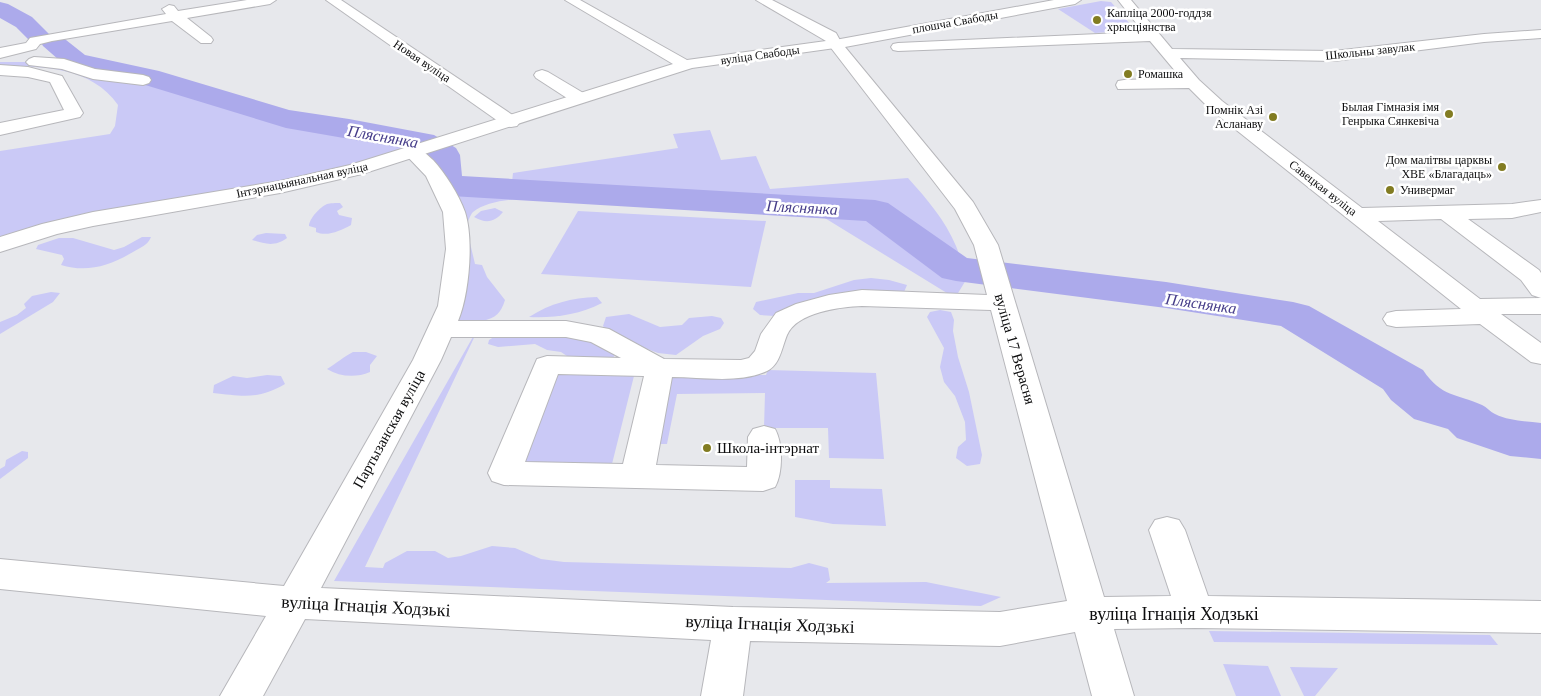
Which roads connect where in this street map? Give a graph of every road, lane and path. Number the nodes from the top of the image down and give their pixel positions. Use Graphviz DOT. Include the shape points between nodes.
graph roads {
  1 [pos="162,0"];
  2 [pos="270,0"];
  3 [pos="332,0"];
  4 [pos="571,0"];
  5 [pos="762,0"];
  6 [pos="1026,0"];
  7 [pos="1075,0"];
  8 [pos="1123,0"];
  9 [pos="1043,6"];
  10 [pos="175,16"];
  11 [pos="945,24"];
  12 [pos="1541,34"];
  13 [pos="1154,36"];
  14 [pos="206,40"];
  15 [pos="31,46"];
  16 [pos="837,47"];
  17 [pos="900,47"];
  18 [pos="0,53"];
  19 [pos="1168,53"];
  20 [pos="0,62"];
  21 [pos="50,62"];
  22 [pos="685,65"];
  23 [pos="0,70"];
  24 [pos="542,75"];
  25 [pos="143,80"];
  26 [pos="1193,83"];
  27 [pos="1124,85"];
  28 [pos="579,98"];
  29 [pos="511,122"];
  30 [pos="0,129"];
  31 [pos="416,152"];
  32 [pos="1541,206"];
  33 [pos="1446,213"];
  34 [pos="1356,215"];
  35 [pos="0,245"];
  36 [pos="997,283"];
  37 [pos="1541,290"];
  38 [pos="1541,306"];
  39 [pos="1480,312"];
  40 [pos="1396,319"];
  41 [pos="441,329"];
  42 [pos="1541,356"];
  43 [pos="660,368"];
  44 [pos="764,437"];
  45 [pos="637,476"];
  46 [pos="1167,530"];
  47 [pos="0,574"];
  48 [pos="294,604"];
  49 [pos="1195,612"];
  50 [pos="1089,613"];
  51 [pos="1538,621"];
  52 [pos="733,624"];
  53 [pos="241,696"];
  54 [pos="722,696"];
  55 [pos="1113,696"];
  1 -- 10 [label="street"];
  2 -- 10 [label="street"];
  3 -- 29 [label="street, Новая вуліца"];
  4 -- 22 [label="street"];
  5 -- 16 [label="street, вуліца 17 Верасня" via="831,36"];
  6 -- 9 [label="street"];
  7 -- 9 [label="street, плошча Свабоды"];
  8 -- 13 [label="street, Савецкая вуліца"];
  9 -- 11 [label="street, плошча Свабоды"];
  10 -- 14 [label="street"];
  10 -- 15 [label="street" via="52,37 35,41"];
  11 -- 16 [label="street, плошча Свабоды"];
  11 -- 17 [label="street"];
  12 -- 19 [label="street, Школьны завулак" via="1334,56"];
  13 -- 17 [label="street"];
  13 -- 19 [label="street, Савецкая вуліца"];
  15 -- 18 [label="street"];
  15 -- 21 [label="street"];
  16 -- 17 [label="street"];
  16 -- 22 [label="street, вуліца Свабоды"];
  16 -- 36 [label="street, вуліца 17 Верасня" via="965,207 986,245"];
  19 -- 26 [label="street, Савецкая вуліца"];
  20 -- 21 [label="street"];
  21 -- 25 [label="street" via="110,78"];
  22 -- 28 [label="street, Інтэрнацыянальная вуліца"];
  23 -- 30 [label="street" via="56,79 74,113"];
  24 -- 28 [label="street"];
  26 -- 27 [label="street"];
  26 -- 34 [label="street, Савецкая вуліца"];
  28 -- 29 [label="street, Інтэрнацыянальная вуліца"];
  29 -- 31 [label="street, Інтэрнацыянальная вуліца"];
  31 -- 35 [label="street, Інтэрнацыянальная вуліца" via="306,182 93,219"];
  31 -- 41 [label="street, Партызанская вуліца" via="434,174 454,212 458,249 451,306"];
  32 -- 33 [label="street" via="1512,211"];
  33 -- 34 [label="street"];
  33 -- 37 [label="street" via="1530,275"];
  34 -- 39 [label="street, Савецкая вуліца"];
  36 -- 43 [label="street" via="838,300 784,319 774,334 768,353 759,364 742,368"];
  36 -- 50 [label="street, вуліца 17 Верасня"];
  38 -- 39 [label="street"];
  39 -- 40 [label="street"];
  39 -- 42 [label="street, Савецкая вуліца"];
  41 -- 43 [label="street" via="566,329 599,335"];
  41 -- 48 [label="street, Партызанская вуліца"];
  43 -- 45 [label="street"];
  43 -- 45 [label="street" via="547,365 504,472"];
  44 -- 45 [label="street" via="763,479"];
  46 -- 49 [label="street"];
  47 -- 48 [label="street, вуліца Ігнація Ходзькі"];
  48 -- 52 [label="street, вуліца Ігнація Ходзькі"];
  48 -- 53 [label="street, Партызанская вуліца"];
  49 -- 50 [label="street, вуліца Ігнація Ходзькі"];
  49 -- 51 [label="street, вуліца Ігнація Ходзькі"];
  50 -- 52 [label="street, вуліца Ігнація Ходзькі" via="1000,629"];
  50 -- 55 [label="street, вуліца 17 Верасня"];
  52 -- 54 [label="street"];
}
